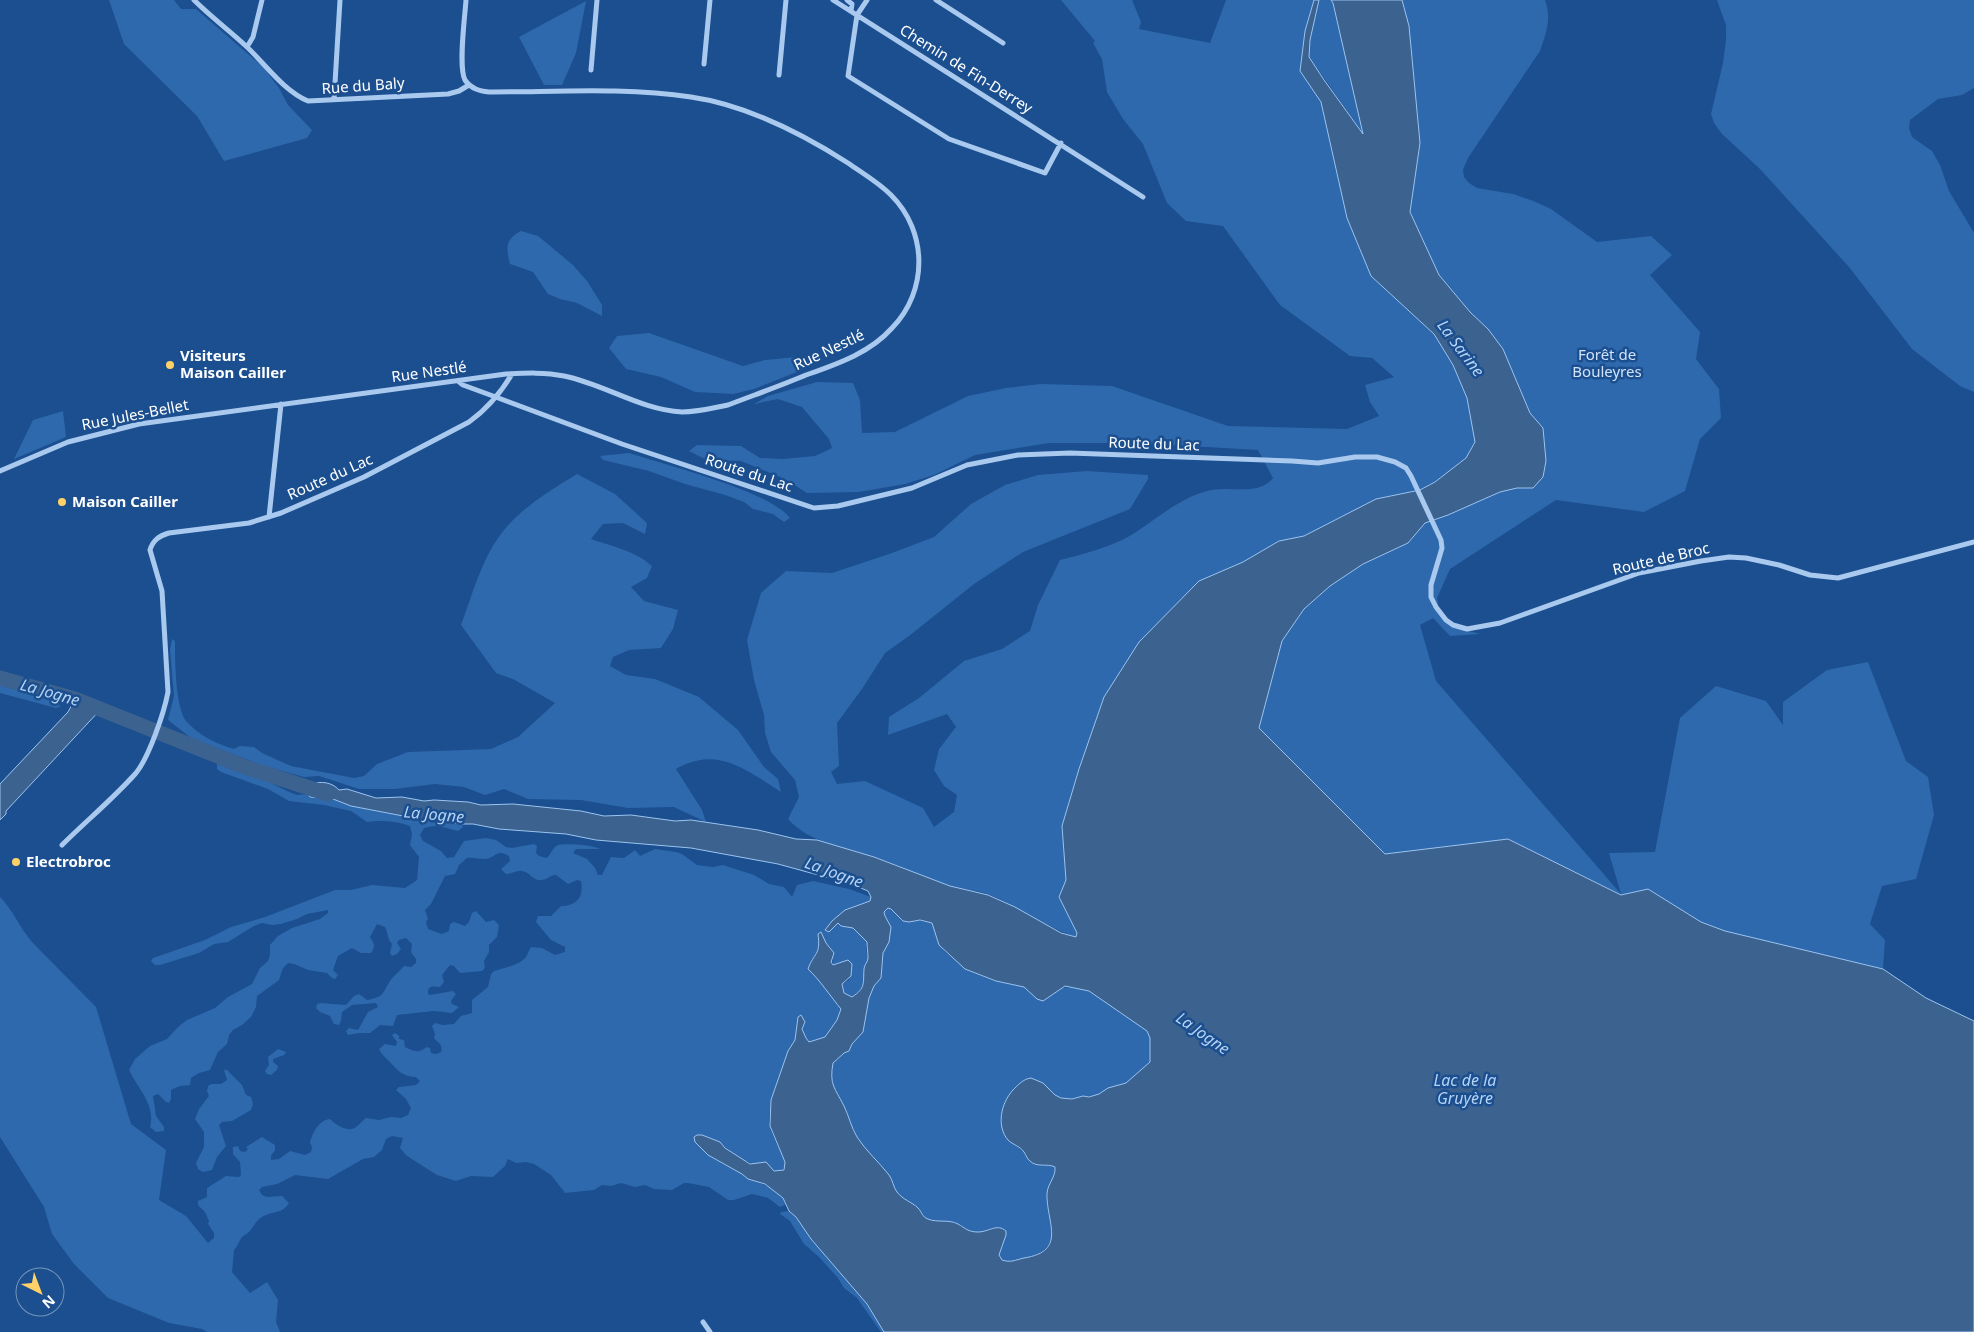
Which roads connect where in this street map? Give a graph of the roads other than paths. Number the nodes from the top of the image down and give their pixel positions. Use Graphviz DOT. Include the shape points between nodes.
graph roads {
  1 [pos="194,0"];
  2 [pos="262,0"];
  3 [pos="340,0"];
  4 [pos="466,0"];
  5 [pos="597,0"];
  6 [pos="710,0"];
  7 [pos="786,0"];
  8 [pos="833,0"];
  9 [pos="847,0"];
  10 [pos="868,0"];
  11 [pos="936,0"];
  12 [pos="851,11"];
  13 [pos="858,15"];
  14 [pos="1003,43"];
  15 [pos="247,47"];
  16 [pos="704,64"];
  17 [pos="591,70"];
  18 [pos="779,75"];
  19 [pos="470,85"];
  20 [pos="334,100"];
  21 [pos="1061,143"];
  22 [pos="1143,197"];
  23 [pos="512,374"];
  24 [pos="458,381"];
  25 [pos="497,398"];
  26 [pos="280,404"];
  27 [pos="0,471"];
  28 [pos="269,517"];
  29 [pos="1439,536"];
  30 [pos="1974,542"];
  31 [pos="62,845"];
  32 [pos="703,1322"];
  33 [pos="710,1332"];
  1 -- 15 [label="street, Rue du Baly"];
  2 -- 15 [label="street" via="253,37"];
  3 -- 20 [label="street"];
  4 -- 19 [label="street" via="462,70"];
  5 -- 17 [label="street"];
  6 -- 16 [label="street"];
  7 -- 18 [label="street"];
  8 -- 12 [label="street, Chemin de Fin-Derrey"];
  9 -- 12 [label="street" via="852,4"];
  10 -- 13 [label="street"];
  11 -- 14 [label="street"];
  12 -- 13 [label="street, Chemin de Fin-Derrey"];
  13 -- 21 [label="street, Chemin de Fin-Derrey"];
  13 -- 21 [label="street" via="848,76 949,139 1045,173"];
  15 -- 20 [label="street, Rue du Baly" via="301,98 308,101"];
  19 -- 20 [label="street, Rue du Baly" via="448,94"];
  19 -- 23 [label="street, Rue Nestlé" via="489,92 620,92 691,97 771,121 827,150 891,195 906,214 919,250 914,294 903,315 884,337 848,359 728,405 698,411 670,410 564,376 543,372"];
  21 -- 22 [label="street, Chemin de Fin-Derrey"];
  23 -- 24 [label="street, Rue Nestlé"];
  23 -- 25 [label="street"];
  24 -- 25 [label="street"];
  24 -- 26 [label="street, Rue Nestlé"];
  25 -- 28 [label="street, Route du Lac" via="484,411 452,432 364,477"];
  25 -- 29 [label="street, Route du Lac" via="814,508 838,506 912,488 967,465 1018,455 1070,453 1318,463 1377,456 1406,468"];
  26 -- 27 [label="street, Rue Jules-Bellet" via="113,430 68,442"];
  26 -- 28 [label="street"];
  28 -- 31 [label="street, Route du Lac" via="249,523 169,533 152,544 150,555 162,592 168,692 163,713 136,773"];
  29 -- 30 [label="street, Route de Broc" via="1442,548 1432,575 1431,596 1446,620 1467,629 1500,623 1639,573 1701,561 1746,558 1810,575 1838,578"];
  32 -- 33 [label="street"];
}
